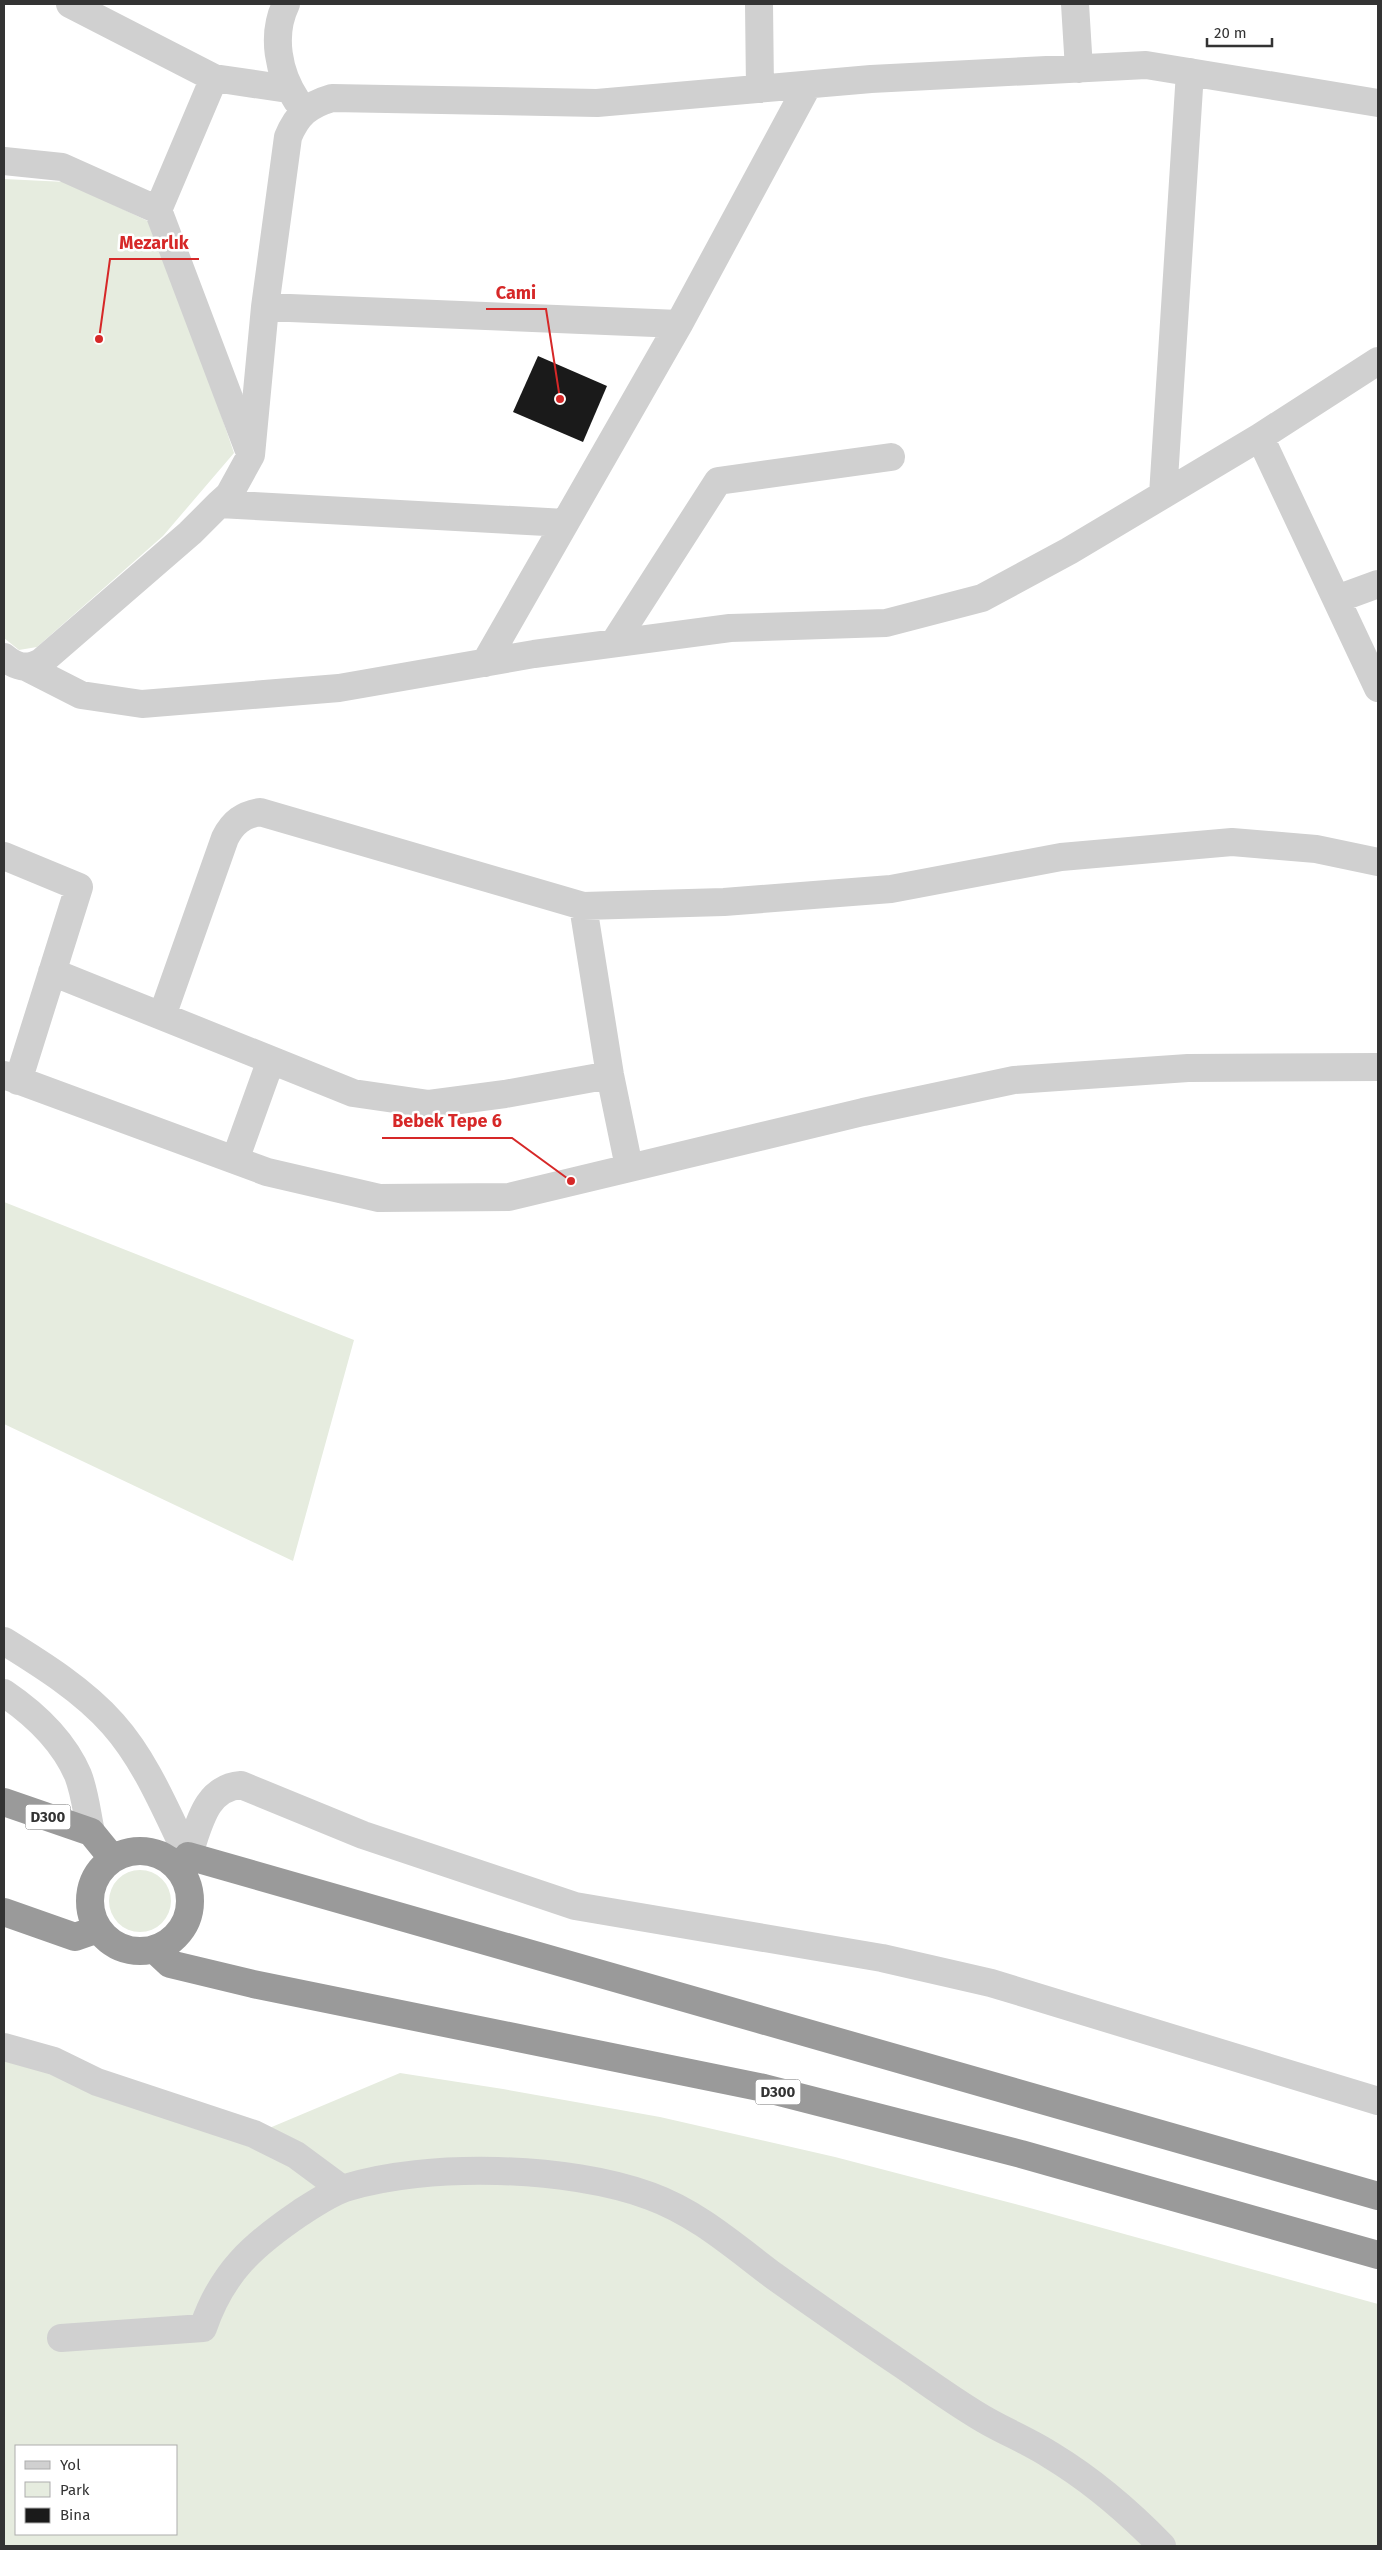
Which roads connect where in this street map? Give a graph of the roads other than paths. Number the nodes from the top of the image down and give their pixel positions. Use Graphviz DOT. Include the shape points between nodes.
graph roads {
  1 [pos="70,4"];
  2 [pos="286,4"];
  3 [pos="759,4"];
  4 [pos="1075,4"];
  5 [pos="1078,69"];
  6 [pos="1190,72"];
  7 [pos="214,78"];
  8 [pos="808,85"];
  9 [pos="288,88"];
  10 [pos="760,89"];
  11 [pos="1378,103"];
  12 [pos="303,111"];
  13 [pos="4,161"];
  14 [pos="158,210"];
  15 [pos="265,307"];
  16 [pos="679,324"];
  17 [pos="1378,360"];
  18 [pos="1260,437"];
  19 [pos="251,455"];
  20 [pos="891,456"];
  21 [pos="1162,495"];
  22 [pos="219,504"];
  23 [pos="565,523"];
  24 [pos="1378,584"];
  25 [pos="1337,599"];
  26 [pos="614,643"];
  27 [pos="15,662"];
  28 [pos="484,663"];
  29 [pos="1378,688"];
  30 [pos="4,856"];
  31 [pos="1378,862"];
  32 [pos="583,906"];
  33 [pos="52,972"];
  34 [pos="162,1016"];
  35 [pos="271,1060"];
  36 [pos="1378,1067"];
  37 [pos="610,1075"];
  38 [pos="11,1078"];
  39 [pos="235,1160"];
  40 [pos="629,1168"];
  41 [pos="4,1641"];
  42 [pos="4,1693"];
  43 [pos="4,1802"];
  44 [pos="91,1832"];
  45 [pos="113,1859"];
  46 [pos="183,1862"];
  47 [pos="4,1912"];
  48 [pos="86,1933"];
  49 [pos="162,1957"];
  50 [pos="4,2047"];
  51 [pos="1378,2101"];
  52 [pos="342,2189"];
  53 [pos="1378,2196"];
  54 [pos="1378,2255"];
  55 [pos="61,2338"];
  56 [pos="1162,2546"];
  1 -- 7 [label="street"];
  2 -- 9 [label="street" via="278,36 279,63"];
  3 -- 10 [label="street"];
  4 -- 5 [label="street"];
  5 -- 6 [label="street" via="1146,65"];
  5 -- 8 [label="street"];
  6 -- 11 [label="street"];
  6 -- 21 [label="street"];
  7 -- 9 [label="street"];
  7 -- 14 [label="street"];
  8 -- 10 [label="street"];
  8 -- 16 [label="street"];
  9 -- 12 [label="street"];
  10 -- 12 [label="street" via="597,103 332,98"];
  12 -- 15 [label="street" via="288,138"];
  13 -- 14 [label="street" via="62,167"];
  14 -- 19 [label="street"];
  15 -- 16 [label="street"];
  15 -- 19 [label="street"];
  16 -- 23 [label="street"];
  17 -- 18 [label="street"];
  18 -- 21 [label="street"];
  18 -- 25 [label="street"];
  19 -- 22 [label="street" via="229,495"];
  20 -- 26 [label="street" via="718,481"];
  21 -- 26 [label="street" via="982,598 886,623 730,628"];
  22 -- 23 [label="street"];
  22 -- 27 [label="street" via="41,662"];
  23 -- 28 [label="street"];
  24 -- 25 [label="street"];
  25 -- 29 [label="street"];
  26 -- 28 [label="street"];
  27 -- 28 [label="street" via="81,695 142,704 339,688"];
  30 -- 33 [label="street" via="79,887"];
  31 -- 32 [label="street" via="1316,849 1232,842 1061,857 891,889 724,902"];
  32 -- 34 [label="street" via="272,813 248,814 230,828 225,838"];
  32 -- 37 [label="street"];
  33 -- 34 [label="street"];
  33 -- 38 [label="street"];
  34 -- 35 [label="street"];
  35 -- 37 [label="street" via="353,1094 429,1104"];
  35 -- 39 [label="street"];
  36 -- 40 [label="street" via="1188,1068 1014,1080"];
  37 -- 40 [label="street"];
  38 -- 39 [label="street"];
  39 -- 40 [label="street" via="267,1172 379,1198 509,1197"];
  41 -- 46 [label="street" via="56,1674 113,1724 149,1775"];
  42 -- 44 [label="street" via="27,1709 64,1748 79,1777"];
  43 -- 44 [label="highway, D300"];
  44 -- 45 [label="highway"];
  45 -- 46 [label="highway" via="125,1853 151,1852"];
  45 -- 48 [label="highway" via="95,1878 91,1891 92,1917"];
  46 -- 49 [label="highway" via="190,1912"];
  46 -- 51 [label="street" via="213,1797 225,1788 251,1787 363,1835 575,1906 882,1958 991,1983"];
  46 -- 53 [label="highway"];
  47 -- 48 [label="highway"];
  48 -- 49 [label="highway" via="117,1946"];
  49 -- 54 [label="highway, D300" via="253,1984 764,2088 1021,2154"];
  50 -- 52 [label="street" via="54,2061 97,2082 254,2134 296,2155"];
  52 -- 55 [label="street" via="276,2229 243,2258 218,2292 204,2328"];
  52 -- 56 [label="street" via="411,2175 473,2171 605,2183 650,2196 702,2222 901,2364 987,2421 1036,2446 1082,2476 1128,2512"];
}
